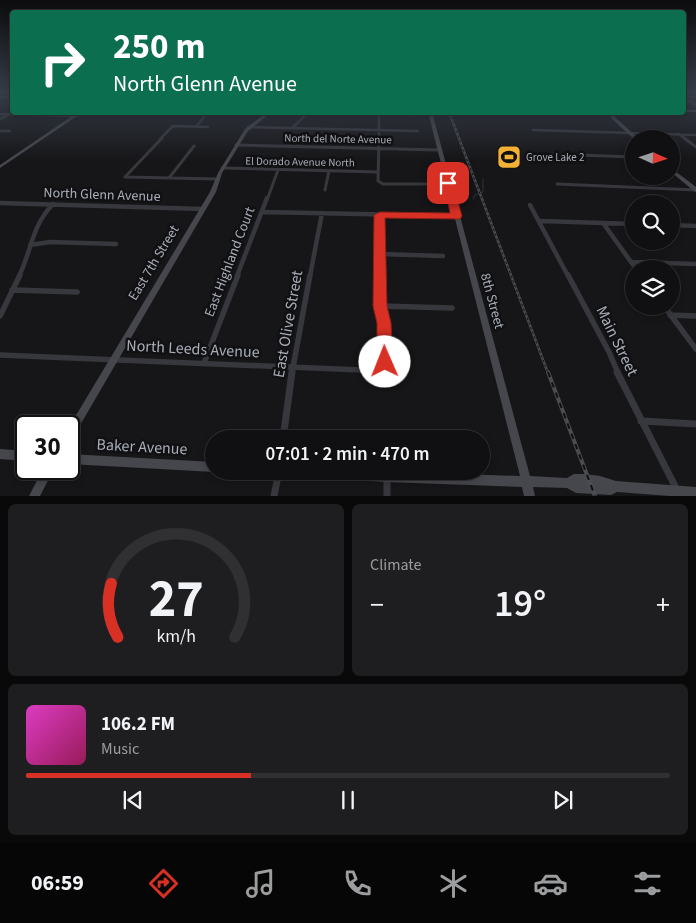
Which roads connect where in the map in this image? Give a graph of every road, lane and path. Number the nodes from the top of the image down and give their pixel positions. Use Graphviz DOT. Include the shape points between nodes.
graph roads {
  1 [pos="9,114"];
  2 [pos="78,115"];
  3 [pos="206,115"];
  4 [pos="266,115"];
  5 [pos="306,115"];
  6 [pos="379,115"];
  7 [pos="431,115"];
  8 [pos="609,115"];
  9 [pos="612,115"];
  10 [pos="613,118"];
  11 [pos="0,119"];
  12 [pos="196,127"];
  13 [pos="208,127"];
  14 [pos="248,127"];
  15 [pos="292,128"];
  16 [pos="379,130"];
  17 [pos="533,130"];
  18 [pos="627,130"];
  19 [pos="0,131"];
  20 [pos="10,131"];
  21 [pos="418,131"];
  22 [pos="625,132"];
  23 [pos="680,133"];
  24 [pos="680,135"];
  25 [pos="696,135"];
  26 [pos="236,145"];
  27 [pos="194,146"];
  28 [pos="696,147"];
  29 [pos="378,149"];
  30 [pos="440,150"];
  31 [pos="550,154"];
  32 [pos="625,157"];
  33 [pos="0,167"];
  34 [pos="222,168"];
  35 [pos="278,170"];
  36 [pos="329,171"];
  37 [pos="378,172"];
  38 [pos="680,177"];
  39 [pos="169,178"];
  40 [pos="217,179"];
  41 [pos="428,184"];
  42 [pos="557,184"];
  43 [pos="325,190"];
  44 [pos="696,190"];
  45 [pos="0,203"];
  46 [pos="53,204"];
  47 [pos="530,205"];
  48 [pos="204,209"];
  49 [pos="262,212"];
  50 [pos="322,214"];
  51 [pos="380,215"];
  52 [pos="456,216"];
  53 [pos="541,221"];
  54 [pos="603,223"];
  55 [pos="625,224"];
  56 [pos="680,225"];
  57 [pos="696,226"];
  58 [pos="116,244"];
  59 [pos="30,245"];
  60 [pos="380,254"];
  61 [pos="443,256"];
  62 [pos="631,260"];
  63 [pos="680,264"];
  64 [pos="696,264"];
  65 [pos="12,290"];
  66 [pos="77,292"];
  67 [pos="380,306"];
  68 [pos="452,308"];
  69 [pos="670,315"];
  70 [pos="0,316"];
  71 [pos="696,316"];
  72 [pos="696,349"];
  73 [pos="0,355"];
  74 [pos="114,359"];
  75 [pos="204,363"];
  76 [pos="294,367"];
  77 [pos="80,417"];
  78 [pos="641,421"];
  79 [pos="696,424"];
  80 [pos="284,430"];
  81 [pos="0,454"];
  82 [pos="15,455"];
  83 [pos="80,460"];
  84 [pos="205,467"];
  85 [pos="43,480"];
  86 [pos="277,480"];
  87 [pos="386,480"];
  88 [pos="490,480"];
  89 [pos="525,481"];
  90 [pos="677,490"];
  91 [pos="696,492"];
  92 [pos="34,496"];
  93 [pos="274,496"];
  94 [pos="387,496"];
  95 [pos="530,496"];
  1 -- 11 [label="street"];
  2 -- 33 [label="street"];
  3 -- 12 [label="street"];
  4 -- 14 [label="street, East 7th Street"];
  5 -- 15 [label="street"];
  6 -- 16 [label="street"];
  7 -- 30 [label="street, 8th Street"];
  8 -- 10 [label="street"];
  9 -- 10 [label="street"];
  10 -- 18 [label="street"];
  12 -- 13 [label="street"];
  12 -- 39 [label="street" via="173,126 125,177"];
  14 -- 15 [label="street"];
  14 -- 26 [label="street, East 7th Street"];
  15 -- 16 [label="street"];
  16 -- 21 [label="street"];
  16 -- 29 [label="street"];
  17 -- 22 [label="street"];
  19 -- 20 [label="street"];
  23 -- 25 [label="street"];
  24 -- 28 [label="street"];
  26 -- 29 [label="street, North del Norte Avenue"];
  26 -- 34 [label="street, East 7th Street"];
  27 -- 39 [label="street"];
  29 -- 30 [label="street, North del Norte Avenue"];
  29 -- 37 [label="street"];
  30 -- 52 [label="street, 8th Street"];
  31 -- 32 [label="street"];
  34 -- 35 [label="street, El Dorado Avenue North"];
  34 -- 40 [label="street, East 7th Street"];
  35 -- 36 [label="street, El Dorado Avenue North"];
  35 -- 49 [label="street, East Highland Court"];
  36 -- 37 [label="street, El Dorado Avenue North"];
  36 -- 43 [label="street"];
  37 -- 41 [label="street" via="380,183"];
  38 -- 44 [label="street"];
  39 -- 40 [label="street"];
  40 -- 48 [label="street, East 7th Street"];
  42 -- 44 [label="street"];
  45 -- 46 [label="street, North Glenn Avenue"];
  46 -- 48 [label="street, North Glenn Avenue"];
  46 -- 59 [label="street" via="46,211"];
  47 -- 53 [label="street, Main Street"];
  48 -- 74 [label="street, East 7th Street"];
  49 -- 50 [label="street"];
  49 -- 75 [label="street, East Highland Court"];
  50 -- 51 [label="street"];
  50 -- 76 [label="street, East Olive Street"];
  51 -- 52 [label="street"];
  51 -- 60 [label="street"];
  52 -- 89 [label="street, 8th Street"];
  53 -- 54 [label="street"];
  53 -- 78 [label="street, Main Street"];
  54 -- 55 [label="street"];
  54 -- 62 [label="street"];
  56 -- 57 [label="street"];
  58 -- 59 [label="street" via="50,242"];
  59 -- 65 [label="street" via="25,254 26,262"];
  60 -- 61 [label="street"];
  60 -- 67 [label="street"];
  63 -- 64 [label="street"];
  65 -- 66 [label="street"];
  65 -- 70 [label="street"];
  67 -- 68 [label="street"];
  67 -- 76 [label="street, North Leeds Avenue" via="384,323 385,371"];
  69 -- 71 [label="street"];
  69 -- 72 [label="street"];
  73 -- 74 [label="street, North Leeds Avenue"];
  74 -- 75 [label="street, North Leeds Avenue"];
  74 -- 77 [label="street, East 7th Street"];
  75 -- 76 [label="street, North Leeds Avenue"];
  76 -- 80 [label="street, East Olive Street"];
  78 -- 79 [label="street"];
  78 -- 90 [label="street, Main Street"];
  81 -- 82 [label="street"];
  83 -- 84 [label="street, Baker Avenue"];
  85 -- 92 [label="street"];
  86 -- 93 [label="street"];
  87 -- 94 [label="street"];
  88 -- 89 [label="street"];
  89 -- 90 [label="street" via="569,483 576,488 611,490 615,486"];
  89 -- 95 [label="street, 8th Street"];
  90 -- 91 [label="street"];
}
